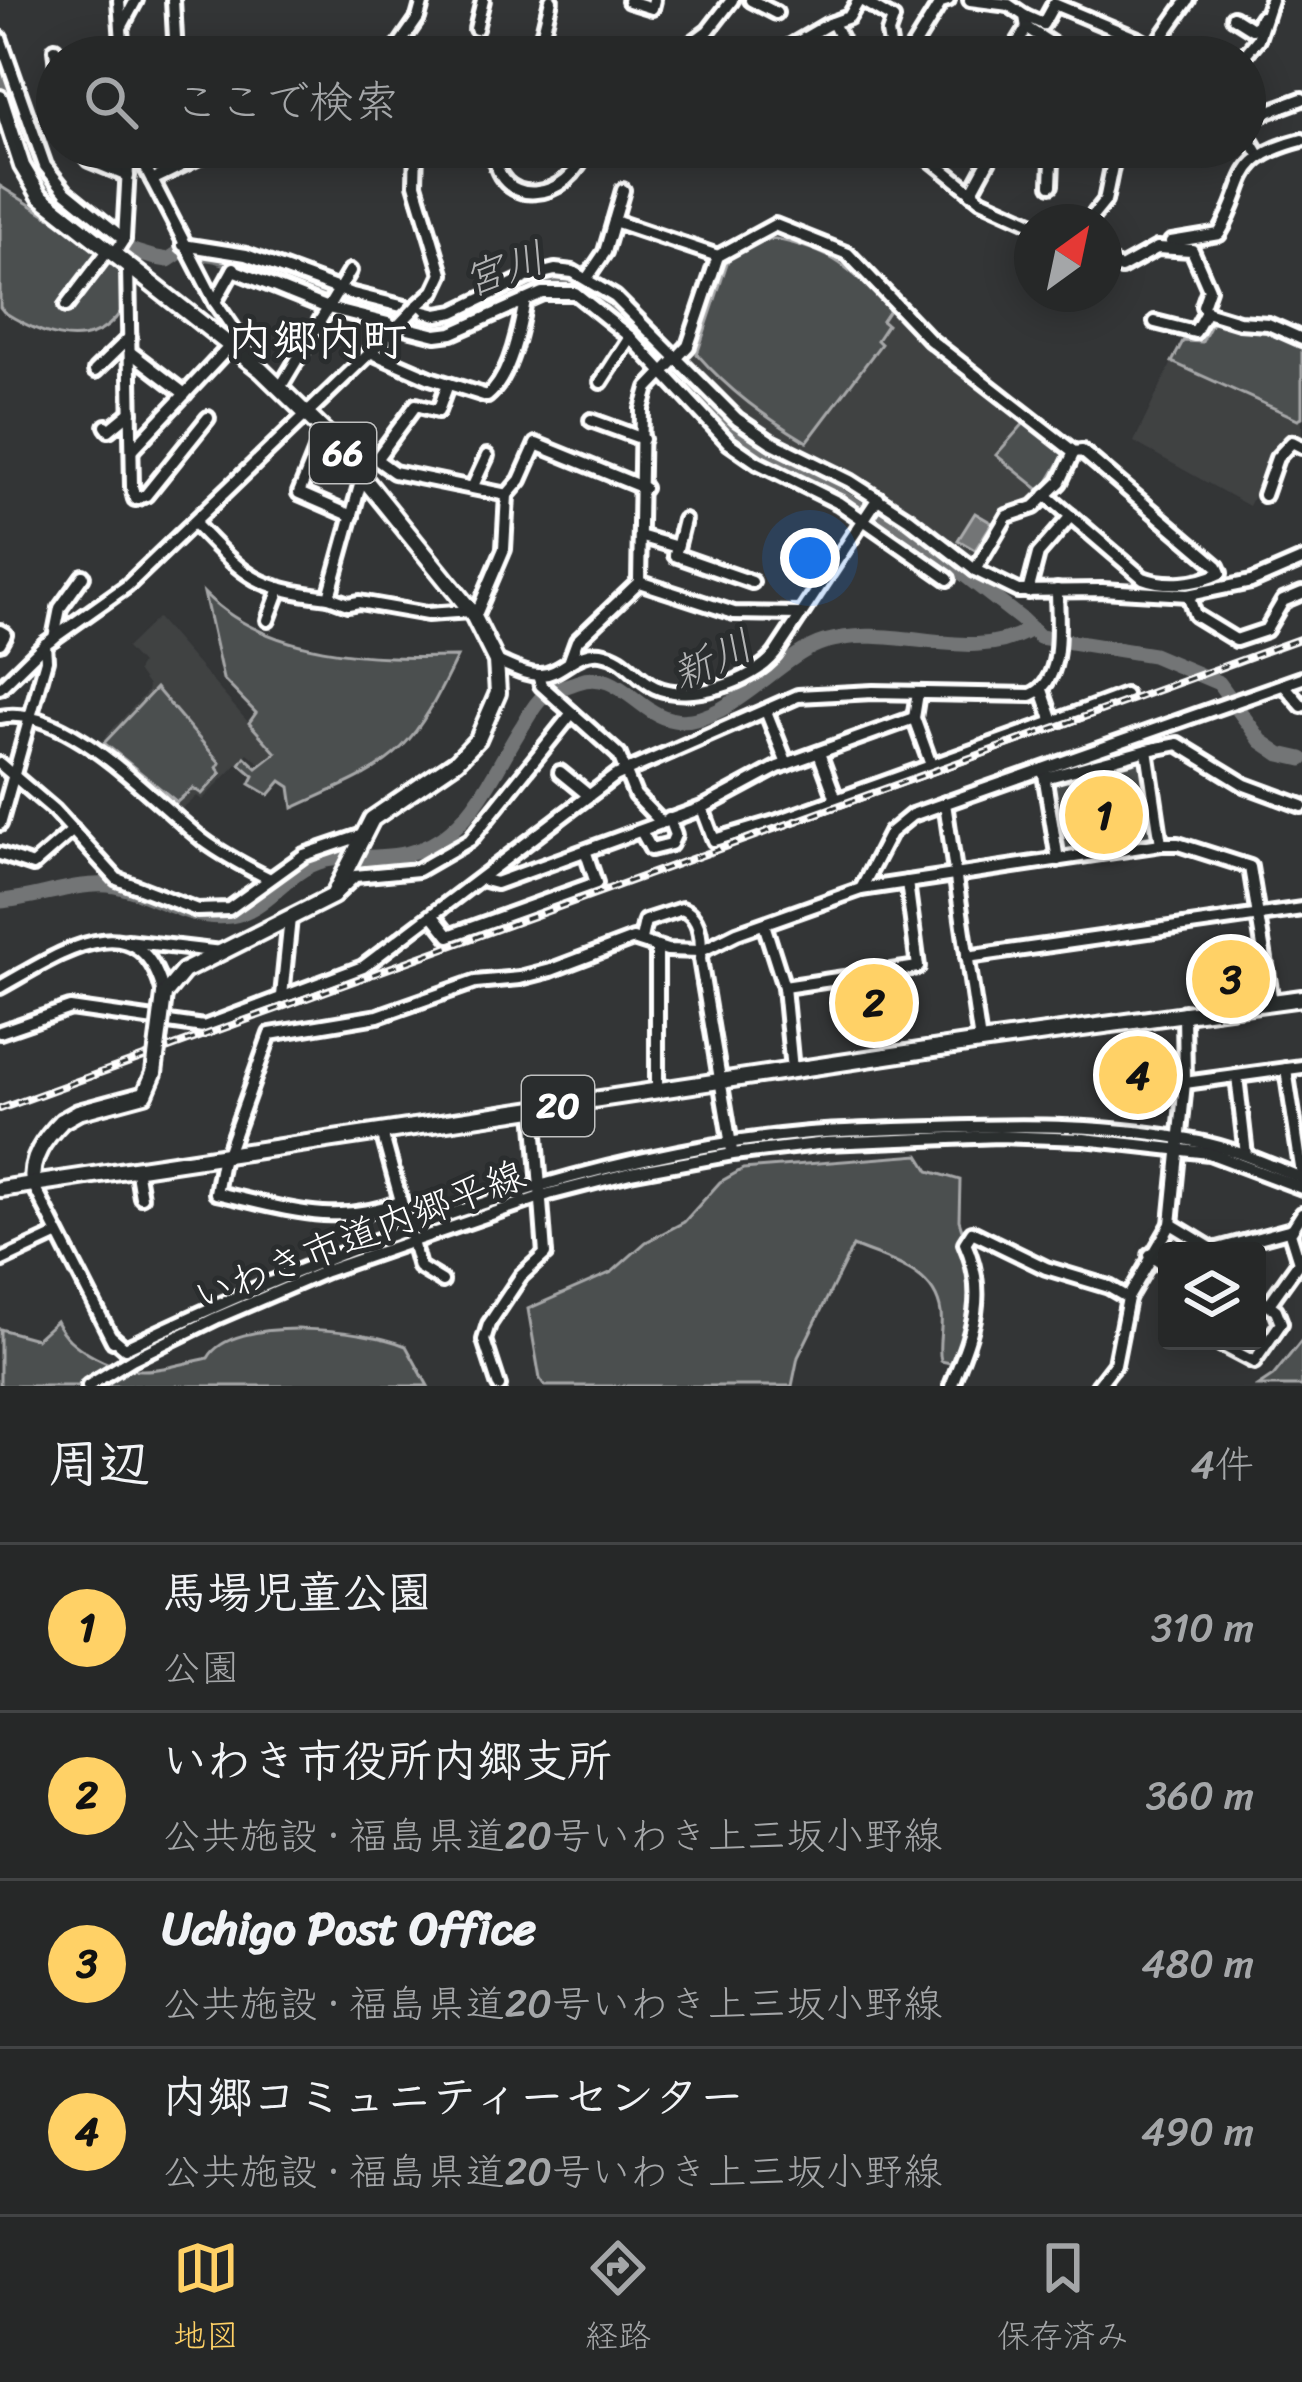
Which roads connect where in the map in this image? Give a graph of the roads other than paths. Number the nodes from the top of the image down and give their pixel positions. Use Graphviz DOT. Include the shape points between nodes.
graph roads {
  1 [pos="119,0"];
  2 [pos="136,0"];
  3 [pos="173,0"];
  4 [pos="423,0"];
  5 [pos="483,0"];
  6 [pos="551,0"];
  7 [pos="655,0"];
  8 [pos="733,0"];
  9 [pos="751,0"];
  10 [pos="866,0"];
  11 [pos="948,0"];
  12 [pos="970,0"];
  13 [pos="1188,0"];
  14 [pos="629,1"];
  15 [pos="1270,1"];
  16 [pos="776,14"];
  17 [pos="1233,17"];
  18 [pos="893,19"];
  19 [pos="1026,22"];
  20 [pos="833,23"];
  21 [pos="122,26"];
  22 [pos="476,29"];
  23 [pos="921,32"];
  24 [pos="122,36"];
  25 [pos="175,36"];
  26 [pos="406,36"];
  27 [pos="542,36"];
  28 [pos="701,36"];
  29 [pos="810,36"];
  30 [pos="840,36"];
  31 [pos="889,36"];
  32 [pos="919,36"];
  33 [pos="1019,36"];
  34 [pos="1043,36"];
  35 [pos="1127,36"];
  36 [pos="1162,36"];
  37 [pos="1259,36"];
  38 [pos="0,38"];
  39 [pos="0,98"];
  40 [pos="1302,99"];
  41 [pos="1266,112"];
  42 [pos="36,140"];
  43 [pos="1302,140"];
  44 [pos="1266,153"];
  45 [pos="47,168"];
  46 [pos="108,168"];
  47 [pos="128,168"];
  48 [pos="146,168"];
  49 [pos="177,168"];
  50 [pos="415,168"];
  51 [pos="496,168"];
  52 [pos="576,168"];
  53 [pos="945,168"];
  54 [pos="985,168"];
  55 [pos="1052,168"];
  56 [pos="1112,168"];
  57 [pos="1249,168"];
  58 [pos="128,176"];
  59 [pos="152,180"];
  60 [pos="1051,184"];
  61 [pos="623,190"];
  62 [pos="971,194"];
  63 [pos="1103,204"];
  64 [pos="1014,214"];
  65 [pos="614,220"];
  66 [pos="184,246"];
  67 [pos="117,248"];
  68 [pos="1157,248"];
  69 [pos="718,256"];
  70 [pos="234,261"];
  71 [pos="1122,266"];
  72 [pos="128,268"];
  73 [pos="350,271"];
  74 [pos="588,278"];
  75 [pos="336,291"];
  76 [pos="525,300"];
  77 [pos="215,302"];
  78 [pos="418,305"];
  79 [pos="66,306"];
  80 [pos="328,306"];
  81 [pos="463,308"];
  82 [pos="1205,312"];
  83 [pos="1155,322"];
  84 [pos="130,337"];
  85 [pos="629,337"];
  86 [pos="1302,339"];
  87 [pos="230,346"];
  88 [pos="130,352"];
  89 [pos="370,352"];
  90 [pos="676,361"];
  91 [pos="261,370"];
  92 [pos="95,371"];
  93 [pos="663,374"];
  94 [pos="602,382"];
  95 [pos="448,384"];
  96 [pos="280,388"];
  97 [pos="185,394"];
  98 [pos="131,412"];
  99 [pos="308,414"];
  100 [pos="208,418"];
  101 [pos="591,420"];
  102 [pos="106,426"];
  103 [pos="328,435"];
  104 [pos="643,439"];
  105 [pos="1302,447"];
  106 [pos="132,450"];
  107 [pos="1074,452"];
  108 [pos="487,456"];
  109 [pos="377,458"];
  110 [pos="362,478"];
  111 [pos="472,488"];
  112 [pos="644,488"];
  113 [pos="507,495"];
  114 [pos="1046,495"];
  115 [pos="1264,495"];
  116 [pos="876,501"];
  117 [pos="352,516"];
  118 [pos="1071,516"];
  119 [pos="865,518"];
  120 [pos="684,520"];
  121 [pos="194,523"];
  122 [pos="643,537"];
  123 [pos="677,548"];
  124 [pos="1302,560"];
  125 [pos="975,570"];
  126 [pos="83,575"];
  127 [pos="1143,578"];
  128 [pos="948,579"];
  129 [pos="639,582"];
  130 [pos="752,582"];
  131 [pos="279,591"];
  132 [pos="1028,592"];
  133 [pos="1302,592"];
  134 [pos="1057,593"];
  135 [pos="1140,593"];
  136 [pos="1188,596"];
  137 [pos="329,597"];
  138 [pos="473,614"];
  139 [pos="800,614"];
  140 [pos="268,620"];
  141 [pos="0,631"];
  142 [pos="50,641"];
  143 [pos="0,643"];
  144 [pos="570,660"];
  145 [pos="496,661"];
  146 [pos="538,675"];
  147 [pos="1302,678"];
  148 [pos="1280,686"];
  149 [pos="0,688"];
  150 [pos="1042,690"];
  151 [pos="918,693"];
  152 [pos="1125,695"];
  153 [pos="1302,706"];
  154 [pos="766,710"];
  155 [pos="571,711"];
  156 [pos="29,716"];
  157 [pos="0,717"];
  158 [pos="914,718"];
  159 [pos="1053,722"];
  160 [pos="1148,751"];
  161 [pos="819,753"];
  162 [pos="0,764"];
  163 [pos="787,764"];
  164 [pos="931,765"];
  165 [pos="626,771"];
  166 [pos="560,772"];
  167 [pos="14,773"];
  168 [pos="1044,774"];
  169 [pos="587,794"];
  170 [pos="836,799"];
  171 [pos="945,803"];
  172 [pos="1302,806"];
  173 [pos="702,808"];
  174 [pos="665,820"];
  175 [pos="0,824"];
  176 [pos="73,830"];
  177 [pos="640,831"];
  178 [pos="360,840"];
  179 [pos="1162,844"];
  180 [pos="586,853"];
  181 [pos="0,854"];
  182 [pos="1058,860"];
  183 [pos="956,875"];
  184 [pos="268,878"];
  185 [pos="481,879"];
  186 [pos="907,882"];
  187 [pos="861,889"];
  188 [pos="333,896"];
  189 [pos="1302,909"];
  190 [pos="1257,916"];
  191 [pos="434,917"];
  192 [pos="290,918"];
  193 [pos="764,924"];
  194 [pos="640,939"];
  195 [pos="118,940"];
  196 [pos="657,949"];
  197 [pos="701,951"];
  198 [pos="221,952"];
  199 [pos="967,957"];
  200 [pos="0,987"];
  201 [pos="784,987"];
  202 [pos="164,995"];
  203 [pos="282,996"];
  204 [pos="1302,998"];
  205 [pos="1272,1002"];
  206 [pos="1184,1012"];
  207 [pos="0,1032"];
  208 [pos="980,1042"];
  209 [pos="1302,1066"];
  210 [pos="1286,1069"];
  211 [pos="792,1070"];
  212 [pos="1237,1076"];
  213 [pos="721,1082"];
  214 [pos="1185,1083"];
  215 [pos="657,1090"];
  216 [pos="534,1109"];
  217 [pos="1298,1118"];
  218 [pos="382,1132"];
  219 [pos="1180,1143"];
  220 [pos="732,1149"];
  221 [pos="225,1154"];
  222 [pos="1246,1156"];
  223 [pos="136,1168"];
  224 [pos="1302,1178"];
  225 [pos="33,1184"];
  226 [pos="0,1189"];
  227 [pos="539,1192"];
  228 [pos="141,1196"];
  229 [pos="400,1202"];
  230 [pos="1302,1214"];
  231 [pos="1171,1224"];
  232 [pos="1292,1229"];
  233 [pos="56,1235"];
  234 [pos="411,1236"];
  235 [pos="1150,1255"];
  236 [pos="0,1261"];
  237 [pos="1158,1261"];
  238 [pos="442,1281"];
  239 [pos="1128,1298"];
  240 [pos="1266,1302"];
  241 [pos="1269,1304"];
  242 [pos="207,1309"];
  243 [pos="112,1337"];
  244 [pos="1266,1344"];
  245 [pos="1231,1350"];
  246 [pos="1262,1350"];
  247 [pos="132,1359"];
  248 [pos="88,1386"];
  249 [pos="499,1386"];
  250 [pos="951,1386"];
  251 [pos="1097,1386"];
  1 -- 21 [label="street"];
  2 -- 21 [label="street"];
  3 -- 25 [label="street"];
  4 -- 26 [label="street"];
  5 -- 22 [label="street"];
  6 -- 27 [label="street"];
  7 -- 14 [label="street" via="652,8"];
  8 -- 28 [label="street"];
  9 -- 16 [label="street"];
  10 -- 18 [label="street"];
  10 -- 20 [label="street"];
  11 -- 23 [label="street"];
  12 -- 19 [label="street" via="1009,5"];
  13 -- 36 [label="street"];
  15 -- 17 [label="street" via="1255,28"];
  15 -- 37 [label="street"];
  18 -- 23 [label="street"];
  18 -- 31 [label="street"];
  19 -- 33 [label="street"];
  19 -- 34 [label="street"];
  19 -- 35 [label="street" via="1043,24 1054,4"];
  20 -- 29 [label="street"];
  20 -- 30 [label="street"];
  21 -- 24 [label="street"];
  23 -- 32 [label="street"];
  38 -- 42 [label="street"];
  39 -- 67 [label="main road, 66" via="40,196"];
  40 -- 41 [label="street"];
  43 -- 44 [label="street"];
  45 -- 67 [label="street"];
  46 -- 58 [label="street"];
  47 -- 58 [label="street"];
  48 -- 59 [label="street"];
  49 -- 59 [label="street"];
  50 -- 78 [label="street" via="442,264 440,281"];
  51 -- 52 [label="street" via="509,185 536,192 562,186"];
  53 -- 62 [label="street"];
  54 -- 62 [label="street"];
  55 -- 60 [label="street"];
  56 -- 63 [label="street"];
  57 -- 68 [label="street" via="1219,234"];
  58 -- 67 [label="street"];
  59 -- 66 [label="street"];
  61 -- 65 [label="street"];
  62 -- 64 [label="street"];
  65 -- 69 [label="street"];
  65 -- 74 [label="street"];
  66 -- 70 [label="street"];
  66 -- 77 [label="street"];
  67 -- 72 [label="main road, 66"];
  67 -- 79 [label="street"];
  68 -- 71 [label="street"];
  68 -- 82 [label="street" via="1192,250 1209,286"];
  69 -- 90 [label="street"];
  69 -- 107 [label="street" via="775,225 848,254 930,340"];
  70 -- 75 [label="street"];
  70 -- 77 [label="street"];
  70 -- 80 [label="street"];
  72 -- 84 [label="street"];
  72 -- 87 [label="main road, 66"];
  73 -- 75 [label="street"];
  74 -- 81 [label="street" via="554,270"];
  74 -- 90 [label="street"];
  75 -- 80 [label="street"];
  75 -- 81 [label="street" via="437,315"];
  76 -- 80 [label="street" via="436,335"];
  76 -- 85 [label="street" via="575,293"];
  76 -- 95 [label="street" via="516,347 494,391"];
  77 -- 91 [label="street"];
  78 -- 81 [label="street"];
  78 -- 89 [label="street, bridge"];
  80 -- 96 [label="street"];
  82 -- 83 [label="street" via="1196,332"];
  82 -- 86 [label="street"];
  84 -- 88 [label="street"];
  84 -- 92 [label="street"];
  85 -- 93 [label="street"];
  85 -- 94 [label="street"];
  87 -- 91 [label="main road, 66"];
  87 -- 97 [label="street"];
  88 -- 97 [label="street"];
  88 -- 98 [label="street"];
  89 -- 95 [label="street"];
  89 -- 99 [label="street"];
  90 -- 93 [label="street"];
  90 -- 116 [label="street" via="756,433"];
  91 -- 96 [label="main road, 66"];
  93 -- 104 [label="street" via="644,398"];
  93 -- 119 [label="street" via="748,458"];
  95 -- 109 [label="street" via="438,411 416,405"];
  96 -- 99 [label="main road, 66"];
  97 -- 106 [label="street"];
  98 -- 102 [label="street"];
  98 -- 106 [label="street"];
  99 -- 103 [label="main road, 66"];
  99 -- 121 [label="street"];
  100 -- 106 [label="street" via="138,500"];
  101 -- 104 [label="street"];
  103 -- 109 [label="street"];
  103 -- 110 [label="main road, 66"];
  103 -- 117 [label="street" via="299,493"];
  104 -- 112 [label="street"];
  105 -- 115 [label="street" via="1292,442 1277,458"];
  107 -- 114 [label="street"];
  107 -- 127 [label="street" via="1220,569 1214,578 1181,583"];
  108 -- 111 [label="street"];
  109 -- 111 [label="street" via="394,472"];
  110 -- 117 [label="street"];
  110 -- 138 [label="main road, 66"];
  111 -- 113 [label="street"];
  112 -- 113 [label="street" via="536,443"];
  112 -- 122 [label="street"];
  113 -- 138 [label="street" via="504,548"];
  114 -- 118 [label="street"];
  114 -- 125 [label="street" via="1007,517"];
  116 -- 119 [label="street"];
  116 -- 125 [label="street"];
  117 -- 137 [label="street"];
  118 -- 127 [label="street"];
  118 -- 132 [label="street" via="1038,554"];
  119 -- 128 [label="street"];
  119 -- 139 [label="street"];
  120 -- 123 [label="street"];
  121 -- 131 [label="street" via="239,571"];
  121 -- 142 [label="street" via="127,586"];
  122 -- 123 [label="street"];
  122 -- 129 [label="street"];
  123 -- 130 [label="street" via="675,555"];
  124 -- 136 [label="street"];
  125 -- 132 [label="street"];
  126 -- 142 [label="street"];
  127 -- 135 [label="street"];
  129 -- 139 [label="street" via="734,613"];
  129 -- 144 [label="street" via="578,641"];
  131 -- 137 [label="street"];
  131 -- 140 [label="street"];
  132 -- 134 [label="street"];
  133 -- 136 [label="street" via="1283,601 1266,630 1236,640 1195,615"];
  134 -- 135 [label="street"];
  134 -- 150 [label="street" via="1053,673"];
  135 -- 136 [label="street"];
  137 -- 138 [label="street"];
  138 -- 145 [label="main road, 66"];
  139 -- 144 [label="street" via="763,667 706,689 657,688 618,657 589,652"];
  141 -- 143 [label="street"];
  142 -- 149 [label="street"];
  142 -- 156 [label="street"];
  144 -- 146 [label="street"];
  145 -- 146 [label="street"];
  145 -- 178 [label="main road" via="498,693 478,739 386,807"];
  146 -- 155 [label="street"];
  147 -- 148 [label="street"];
  148 -- 153 [label="street"];
  148 -- 168 [label="street"];
  150 -- 151 [label="street"];
  150 -- 159 [label="street"];
  151 -- 154 [label="street" via="809,694"];
  151 -- 158 [label="street"];
  152 -- 159 [label="street"];
  154 -- 163 [label="street"];
  154 -- 165 [label="street"];
  155 -- 165 [label="street"];
  155 -- 188 [label="street" via="470,839 418,870 355,876"];
  156 -- 157 [label="street"];
  156 -- 167 [label="street"];
  156 -- 184 [label="street" via="80,740 223,854"];
  158 -- 161 [label="street"];
  158 -- 164 [label="street"];
  159 -- 164 [label="street"];
  160 -- 168 [label="street"];
  160 -- 172 [label="street" via="1178,744 1245,785"];
  160 -- 179 [label="street"];
  161 -- 163 [label="street"];
  161 -- 170 [label="street"];
  162 -- 167 [label="street"];
  163 -- 173 [label="street"];
  164 -- 170 [label="street"];
  165 -- 169 [label="street"];
  165 -- 174 [label="street" via="635,794"];
  166 -- 169 [label="street"];
  167 -- 175 [label="street"];
  167 -- 176 [label="street"];
  168 -- 171 [label="street"];
  168 -- 182 [label="street"];
  169 -- 185 [label="street"];
  170 -- 173 [label="street" via="714,840"];
  171 -- 183 [label="street"];
  171 -- 187 [label="street" via="890,832"];
  173 -- 174 [label="street"];
  174 -- 177 [label="street"];
  174 -- 177 [label="street" via="675,835 671,844 651,849"];
  176 -- 181 [label="street" via="33,865"];
  176 -- 184 [label="street" via="117,879 197,910 229,909"];
  177 -- 180 [label="street"];
  178 -- 184 [label="street" via="304,855"];
  178 -- 188 [label="main road"];
  179 -- 182 [label="street"];
  179 -- 190 [label="street" via="1250,867"];
  180 -- 185 [label="street" via="496,883"];
  180 -- 191 [label="street" via="596,883 448,936"];
  182 -- 183 [label="street"];
  183 -- 186 [label="street"];
  183 -- 199 [label="street"];
  185 -- 191 [label="street"];
  186 -- 187 [label="street"];
  186 -- 201 [label="street" via="917,967"];
  187 -- 193 [label="street"];
  188 -- 192 [label="main road"];
  189 -- 190 [label="street"];
  190 -- 199 [label="street"];
  190 -- 205 [label="street"];
  191 -- 203 [label="street" via="371,964"];
  192 -- 198 [label="main road"];
  192 -- 203 [label="street"];
  193 -- 197 [label="street"];
  193 -- 201 [label="street"];
  194 -- 196 [label="street"];
  194 -- 197 [label="street" via="645,921 682,908 693,915"];
  194 -- 221 [label="street" via="378,1016 270,1034"];
  195 -- 198 [label="street"];
  195 -- 200 [label="street" via="80,943"];
  195 -- 202 [label="street" via="147,958"];
  196 -- 197 [label="street"];
  196 -- 215 [label="street"];
  197 -- 213 [label="street"];
  198 -- 202 [label="main road" via="184,971"];
  199 -- 208 [label="street"];
  201 -- 211 [label="street"];
  202 -- 225 [label="main road, bridge" via="145,1094 62,1121 33,1162"];
  203 -- 207 [label="street" via="204,1027 70,1008"];
  204 -- 205 [label="main road, 20"];
  205 -- 206 [label="main road, 20"];
  206 -- 208 [label="main road, 20"];
  206 -- 214 [label="street"];
  208 -- 211 [label="main road, 20"];
  209 -- 210 [label="street"];
  210 -- 212 [label="street"];
  210 -- 217 [label="street"];
  211 -- 213 [label="main road, 20"];
  212 -- 214 [label="street"];
  212 -- 222 [label="street"];
  213 -- 215 [label="main road, 20"];
  213 -- 220 [label="street"];
  214 -- 219 [label="street"];
  215 -- 216 [label="main road, 20"];
  216 -- 218 [label="main road, 20"];
  216 -- 227 [label="street"];
  217 -- 224 [label="street"];
  218 -- 221 [label="main road, 20"];
  218 -- 229 [label="street"];
  219 -- 220 [label="street, いわき市道内郷平線" via="1000,1136"];
  219 -- 222 [label="street, いわき市道内郷平線"];
  219 -- 224 [label="street, いわき市道内郷平線"];
  219 -- 231 [label="street"];
  220 -- 227 [label="street, いわき市道内郷平線"];
  221 -- 223 [label="main road, 20"];
  221 -- 229 [label="street" via="216,1193 332,1217"];
  222 -- 224 [label="street, いわき市道内郷平線"];
  223 -- 225 [label="main road, 20"];
  223 -- 228 [label="street"];
  225 -- 226 [label="main road, 20"];
  225 -- 233 [label="street"];
  227 -- 234 [label="street, いわき市道内郷平線"];
  227 -- 249 [label="street" via="545,1254 521,1276 484,1340"];
  229 -- 234 [label="street"];
  230 -- 232 [label="street"];
  231 -- 232 [label="street" via="1214,1250"];
  231 -- 235 [label="street"];
  232 -- 241 [label="street" via="1299,1262"];
  233 -- 236 [label="street"];
  233 -- 243 [label="street"];
  234 -- 238 [label="street" via="418,1267"];
  234 -- 242 [label="street, いわき市道内郷平線"];
  234 -- 247 [label="street, いわき市道内郷平線"];
  235 -- 237 [label="street"];
  235 -- 239 [label="street"];
  239 -- 250 [label="street" via="972,1232 965,1243 975,1265 977,1318"];
  239 -- 251 [label="street" via="1115,1364"];
  240 -- 241 [label="street"];
  241 -- 244 [label="street" via="1281,1323"];
  242 -- 243 [label="street, いわき市道内郷平線" via="125,1348"];
  242 -- 247 [label="street"];
  243 -- 247 [label="street"];
  245 -- 246 [label="street" via="1253,1362"];
  247 -- 248 [label="street, いわき市道内郷平線"];
}
